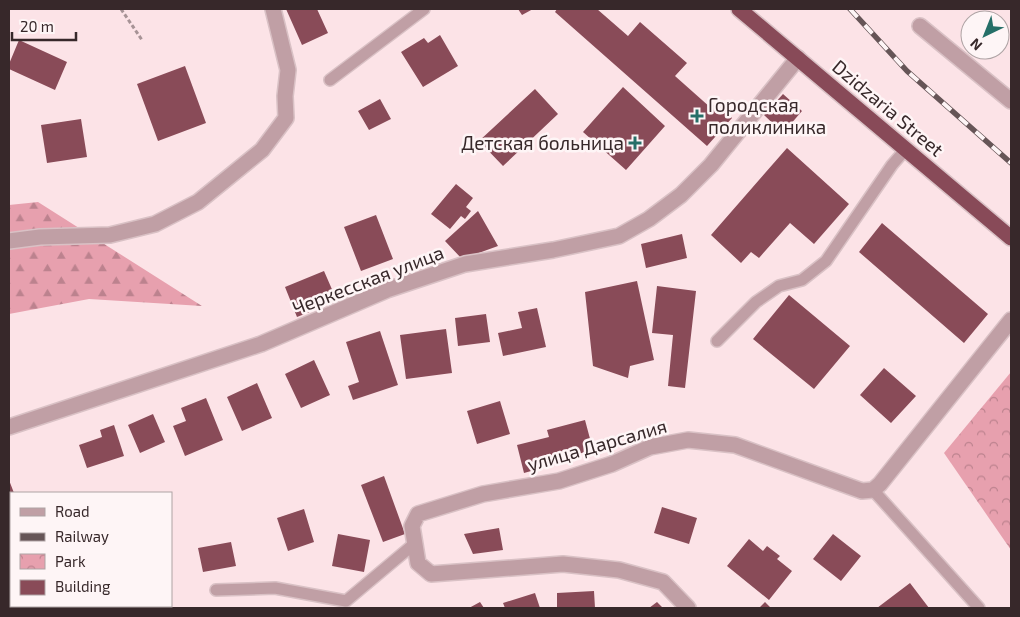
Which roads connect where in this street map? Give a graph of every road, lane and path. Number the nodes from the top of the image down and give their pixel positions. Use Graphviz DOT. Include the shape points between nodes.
graph roads {
  1 [pos="121,9"];
  2 [pos="273,9"];
  3 [pos="424,9"];
  4 [pos="739,9"];
  5 [pos="920,26"];
  6 [pos="142,40"];
  7 [pos="798,58"];
  8 [pos="330,80"];
  9 [pos="1011,101"];
  10 [pos="906,149"];
  11 [pos="1011,238"];
  12 [pos="9,240"];
  13 [pos="1011,320"];
  14 [pos="717,341"];
  15 [pos="9,427"];
  16 [pos="873,490"];
  17 [pos="414,544"];
  18 [pos="216,590"];
  19 [pos="688,608"];
  20 [pos="978,608"];
  1 -- 6 [label="path"];
  2 -- 12 [label="street" via="288,70 286,118 262,150 198,202 155,224 110,235"];
  3 -- 8 [label="lane"];
  4 -- 7 [label="highway, Dzidzaria Street"];
  5 -- 9 [label="street"];
  7 -- 10 [label="highway, Dzidzaria Street"];
  7 -- 15 [label="street, Черкесская улица" via="711,165 681,195 619,236 465,264 387,290 261,344"];
  10 -- 11 [label="highway, Dzidzaria Street"];
  10 -- 14 [label="lane" via="826,261 802,280 780,286 756,302"];
  13 -- 16 [label="street"];
  16 -- 17 [label="street, улица Дарсалия" via="862,491 735,445 688,440 650,447 612,464 558,481 483,494 418,514 412,526"];
  16 -- 20 [label="lane"];
  17 -- 18 [label="lane" via="346,602 275,588"];
  17 -- 19 [label="street, улица Дарсалия" via="418,563 431,574 563,564 619,570 663,582"];
}
